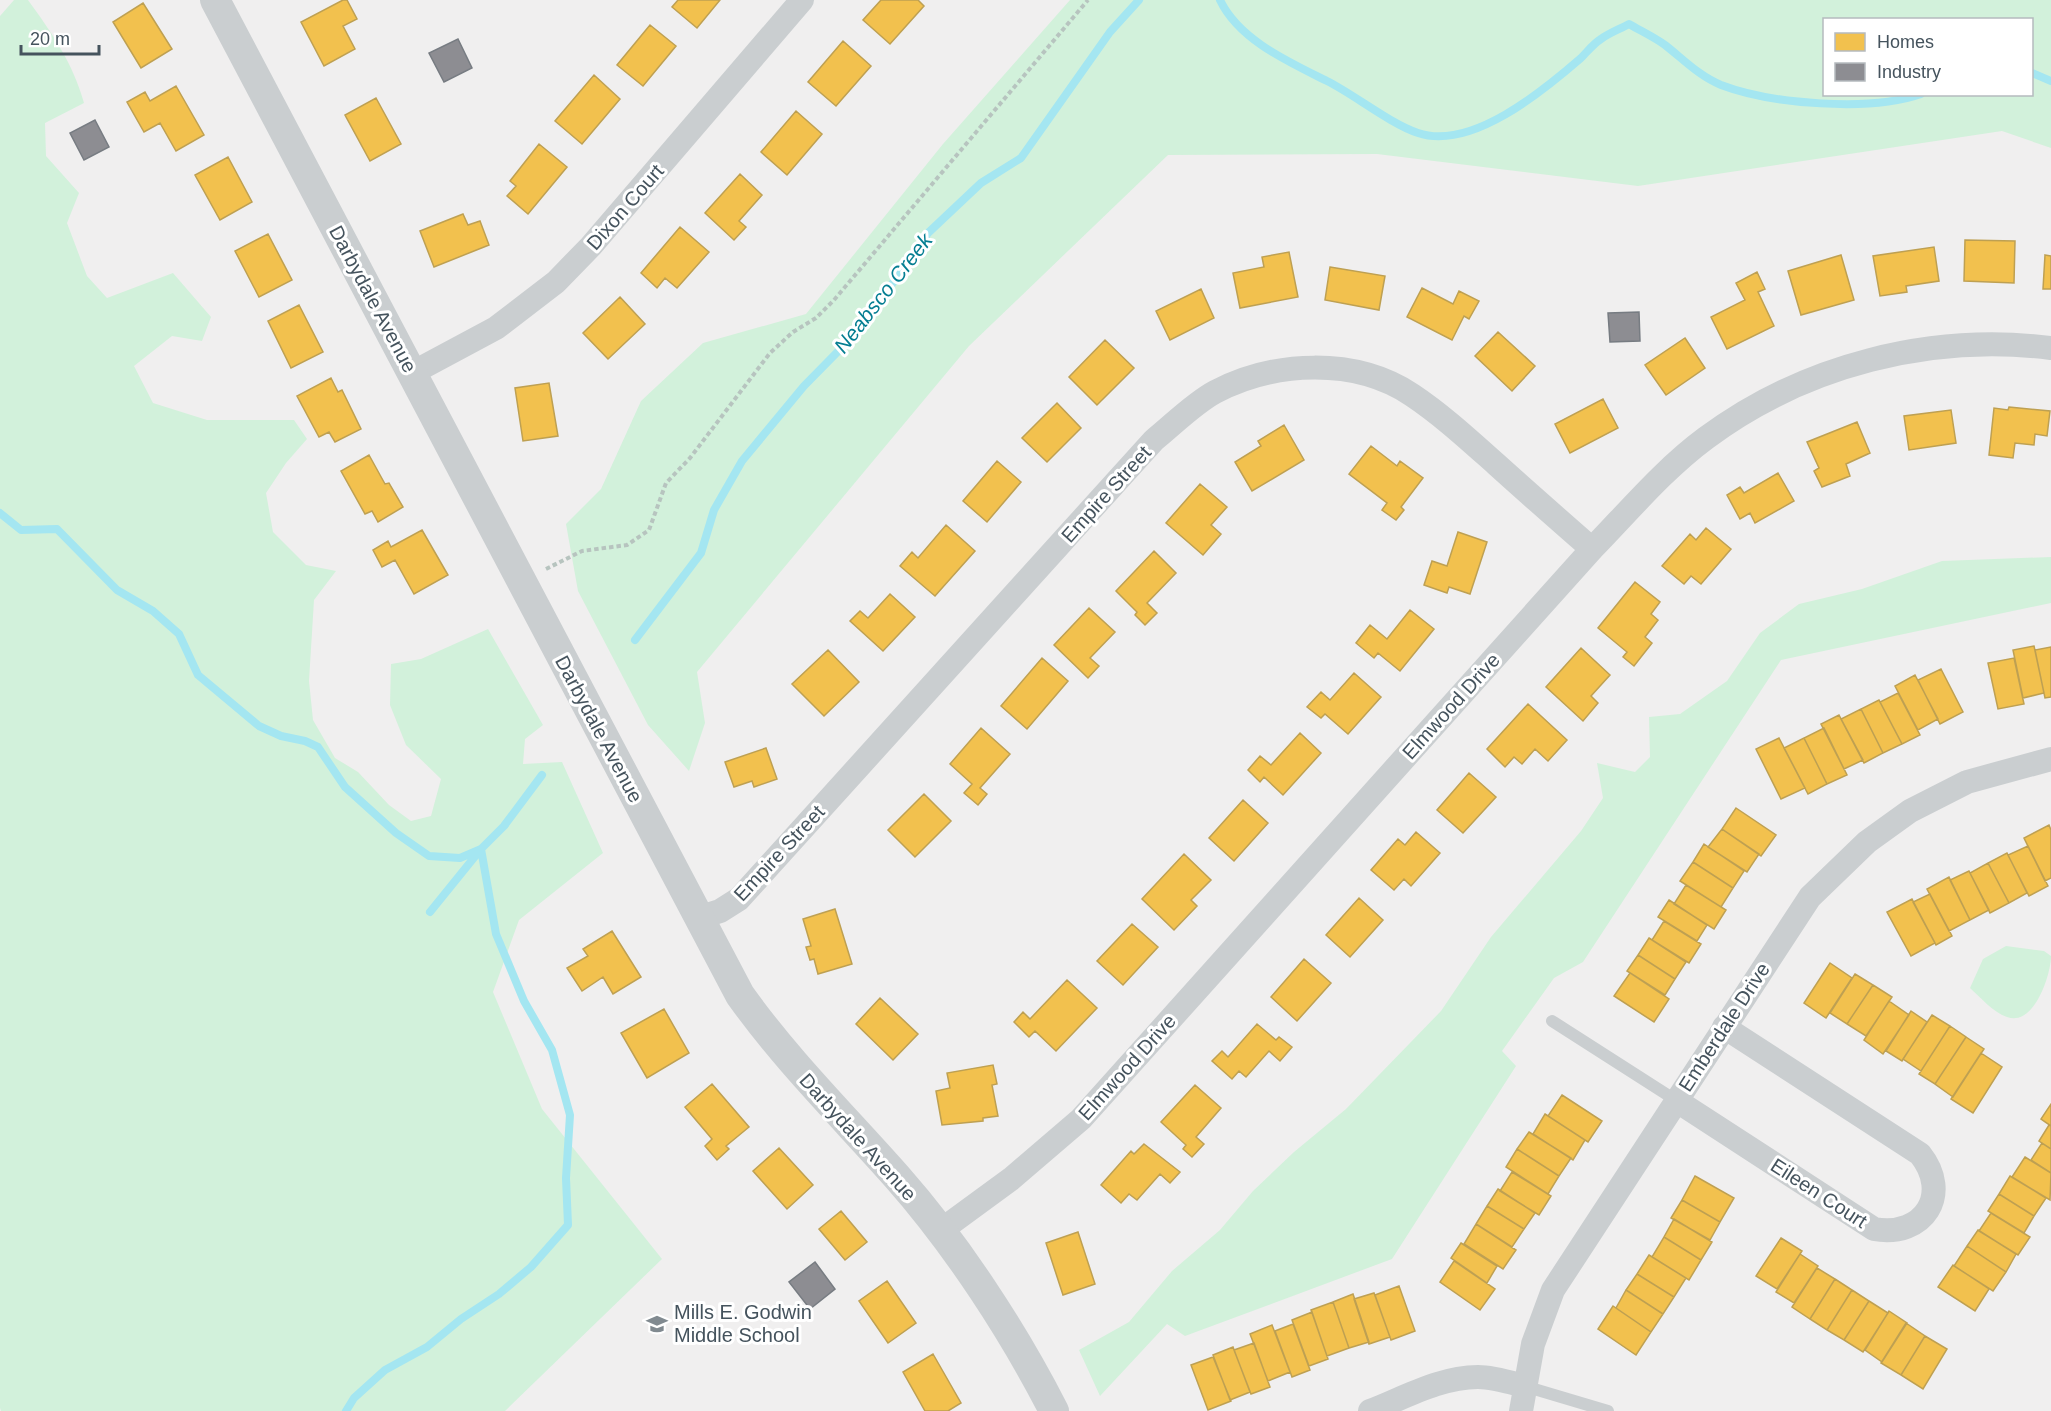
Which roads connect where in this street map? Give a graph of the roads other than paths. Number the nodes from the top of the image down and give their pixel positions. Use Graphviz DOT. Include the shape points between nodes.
graph roads {
  1 [pos="215,0"];
  2 [pos="802,0"];
  3 [pos="2051,348"];
  4 [pos="412,373"];
  5 [pos="1592,549"];
  6 [pos="2051,759"];
  7 [pos="698,918"];
  8 [pos="1552,1021"];
  9 [pos="1724,1028"];
  10 [pos="1677,1101"];
  11 [pos="940,1231"];
  12 [pos="1524,1386"];
  13 [pos="1054,1411"];
  14 [pos="1370,1411"];
  15 [pos="1521,1411"];
  16 [pos="1608,1411"];
  1 -- 4 [label="street, Darbydale Avenue"];
  2 -- 4 [label="street, Dixon Court" via="556,282 496,328"];
  3 -- 5 [label="street, Elmwood Drive" via="1964,344 1912,351 1832,372 1784,391 1740,415 1674,464"];
  4 -- 7 [label="street, Darbydale Avenue"];
  5 -- 7 [label="street, Empire Street" via="1452,425 1410,394 1371,377 1336,369 1266,372 1239,381 1214,393 1154,440 739,900"];
  5 -- 11 [label="street, Elmwood Drive" via="1081,1119 1011,1179"];
  6 -- 9 [label="street, Emberdale Drive" via="1967,782 1937,795 1867,842 1810,897"];
  7 -- 11 [label="street, Darbydale Avenue" via="740,995 766,1032 899,1179"];
  8 -- 10 [label="lane"];
  9 -- 10 [label="street, Emberdale Drive"];
  9 -- 10 [label="street, Eileen Court" via="1920,1154 1933,1176 1928,1209 1909,1228 1896,1232 1874,1229"];
  10 -- 12 [label="street, Emberdale Drive" via="1553,1290 1533,1344"];
  11 -- 13 [label="street, Darbydale Avenue" via="1002,1320"];
  12 -- 14 [label="street" via="1479,1376 1460,1378"];
  12 -- 15 [label="street, Emberdale Drive"];
  12 -- 16 [label="lane"];
}
